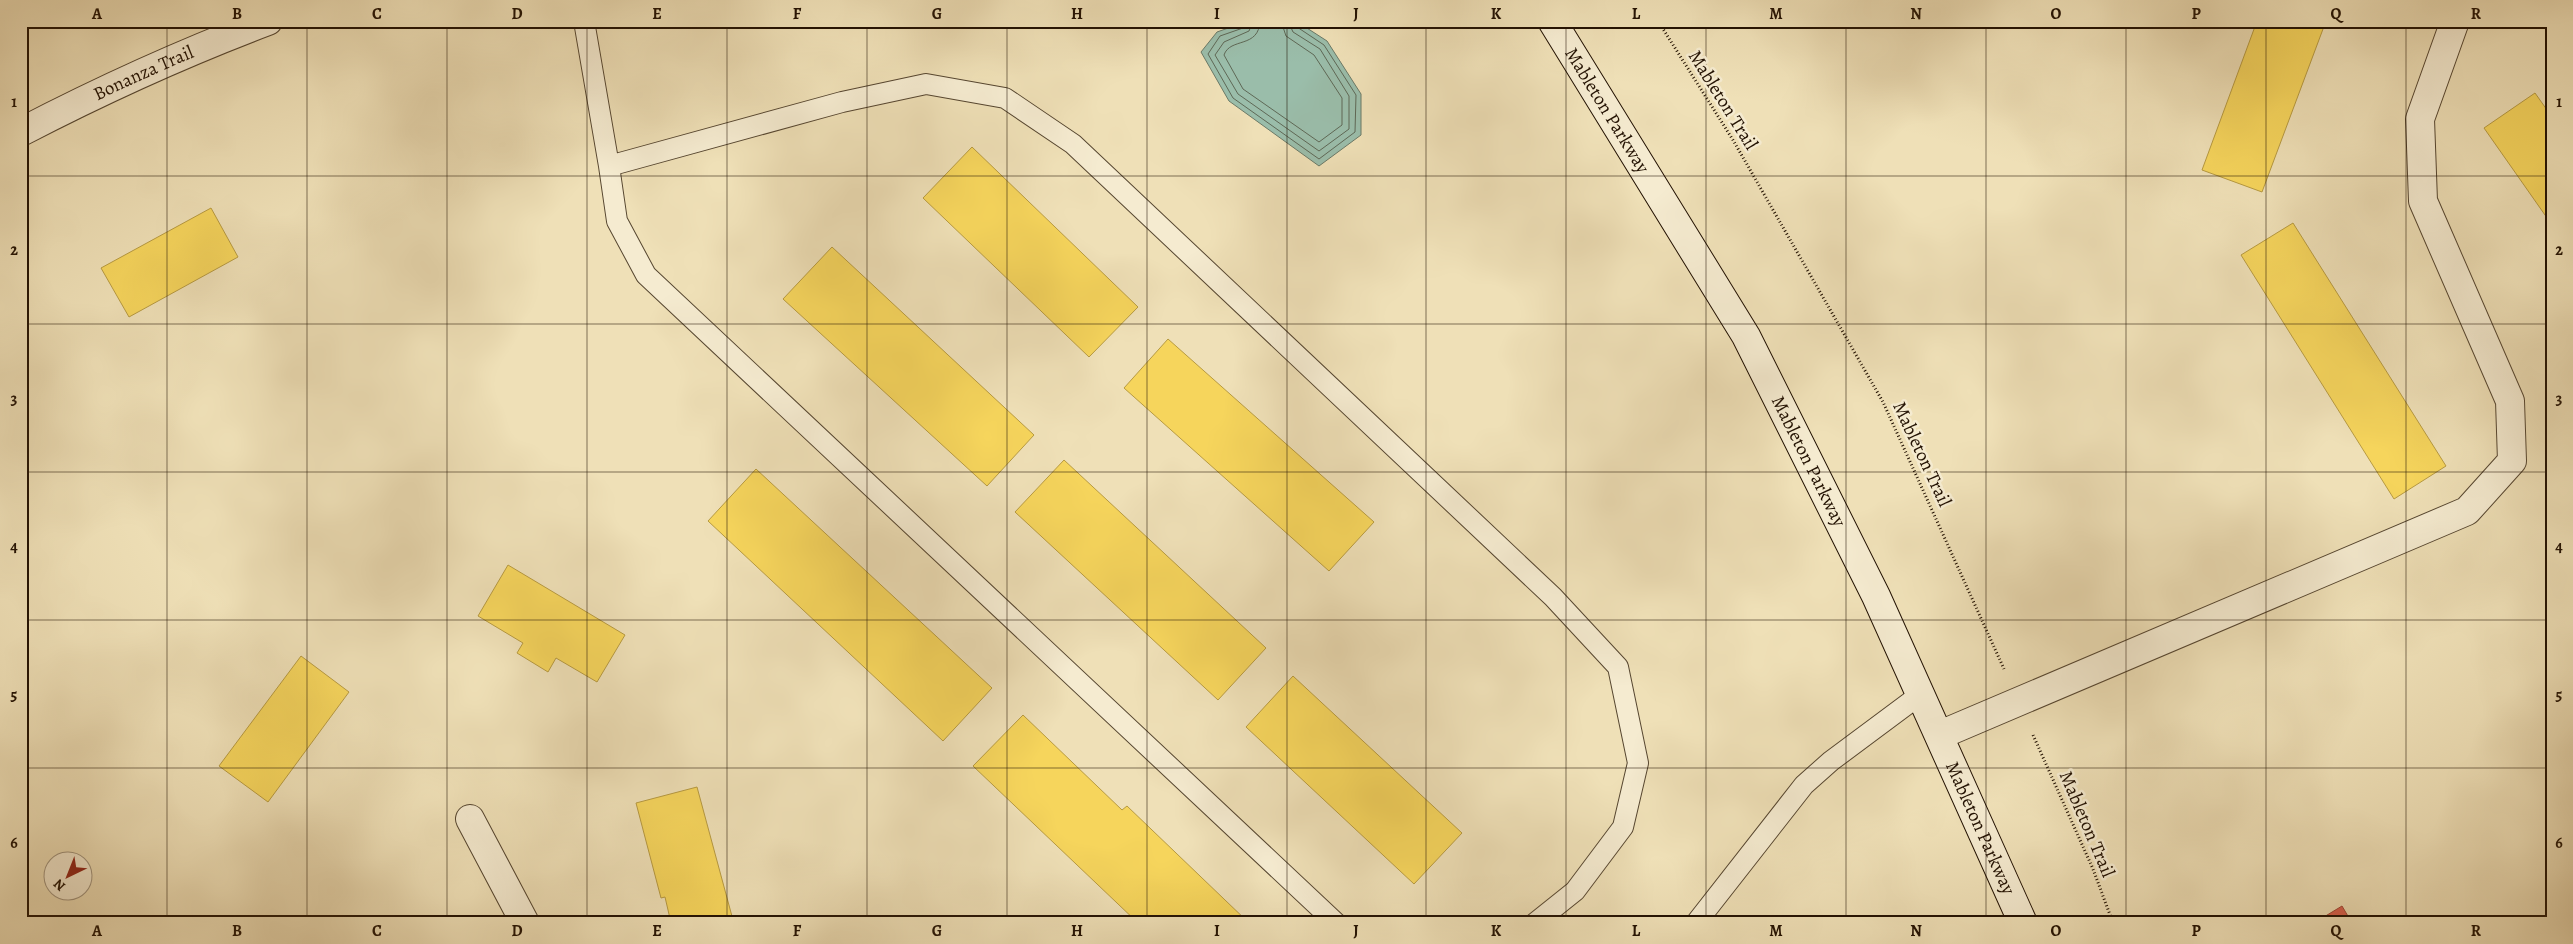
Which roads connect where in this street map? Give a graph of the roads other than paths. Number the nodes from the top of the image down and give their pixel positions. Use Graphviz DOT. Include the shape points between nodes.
graph roads {
  1 [pos="268,21"];
  2 [pos="584,21"];
  3 [pos="1552,21"];
  4 [pos="2455,21"];
  5 [pos="21,132"];
  6 [pos="609,166"];
  7 [pos="1921,694"];
  8 [pos="1940,735"];
  9 [pos="470,819"];
  10 [pos="1534,922"];
  11 [pos="525,923"];
  12 [pos="1336,923"];
  13 [pos="1696,923"];
  14 [pos="2023,923"];
  1 -- 5 [label="street, Bonanza Trail" via="89,97"];
  2 -- 6 [label="lane"];
  3 -- 7 [label="street, Mableton Parkway" via="1746,336 1876,596"];
  4 -- 8 [label="street" via="2420,119 2423,201 2510,401 2512,461 2468,511"];
  6 -- 10 [label="lane" via="842,102 926,84 1005,98 1073,144 1553,597 1618,667 1638,763 1623,827 1575,891"];
  6 -- 12 [label="lane" via="617,221 646,276"];
  7 -- 8 [label="street, Mableton Parkway"];
  7 -- 13 [label="lane" via="1804,785"];
  8 -- 14 [label="street, Mableton Parkway"];
  9 -- 11 [label="street"];
}
